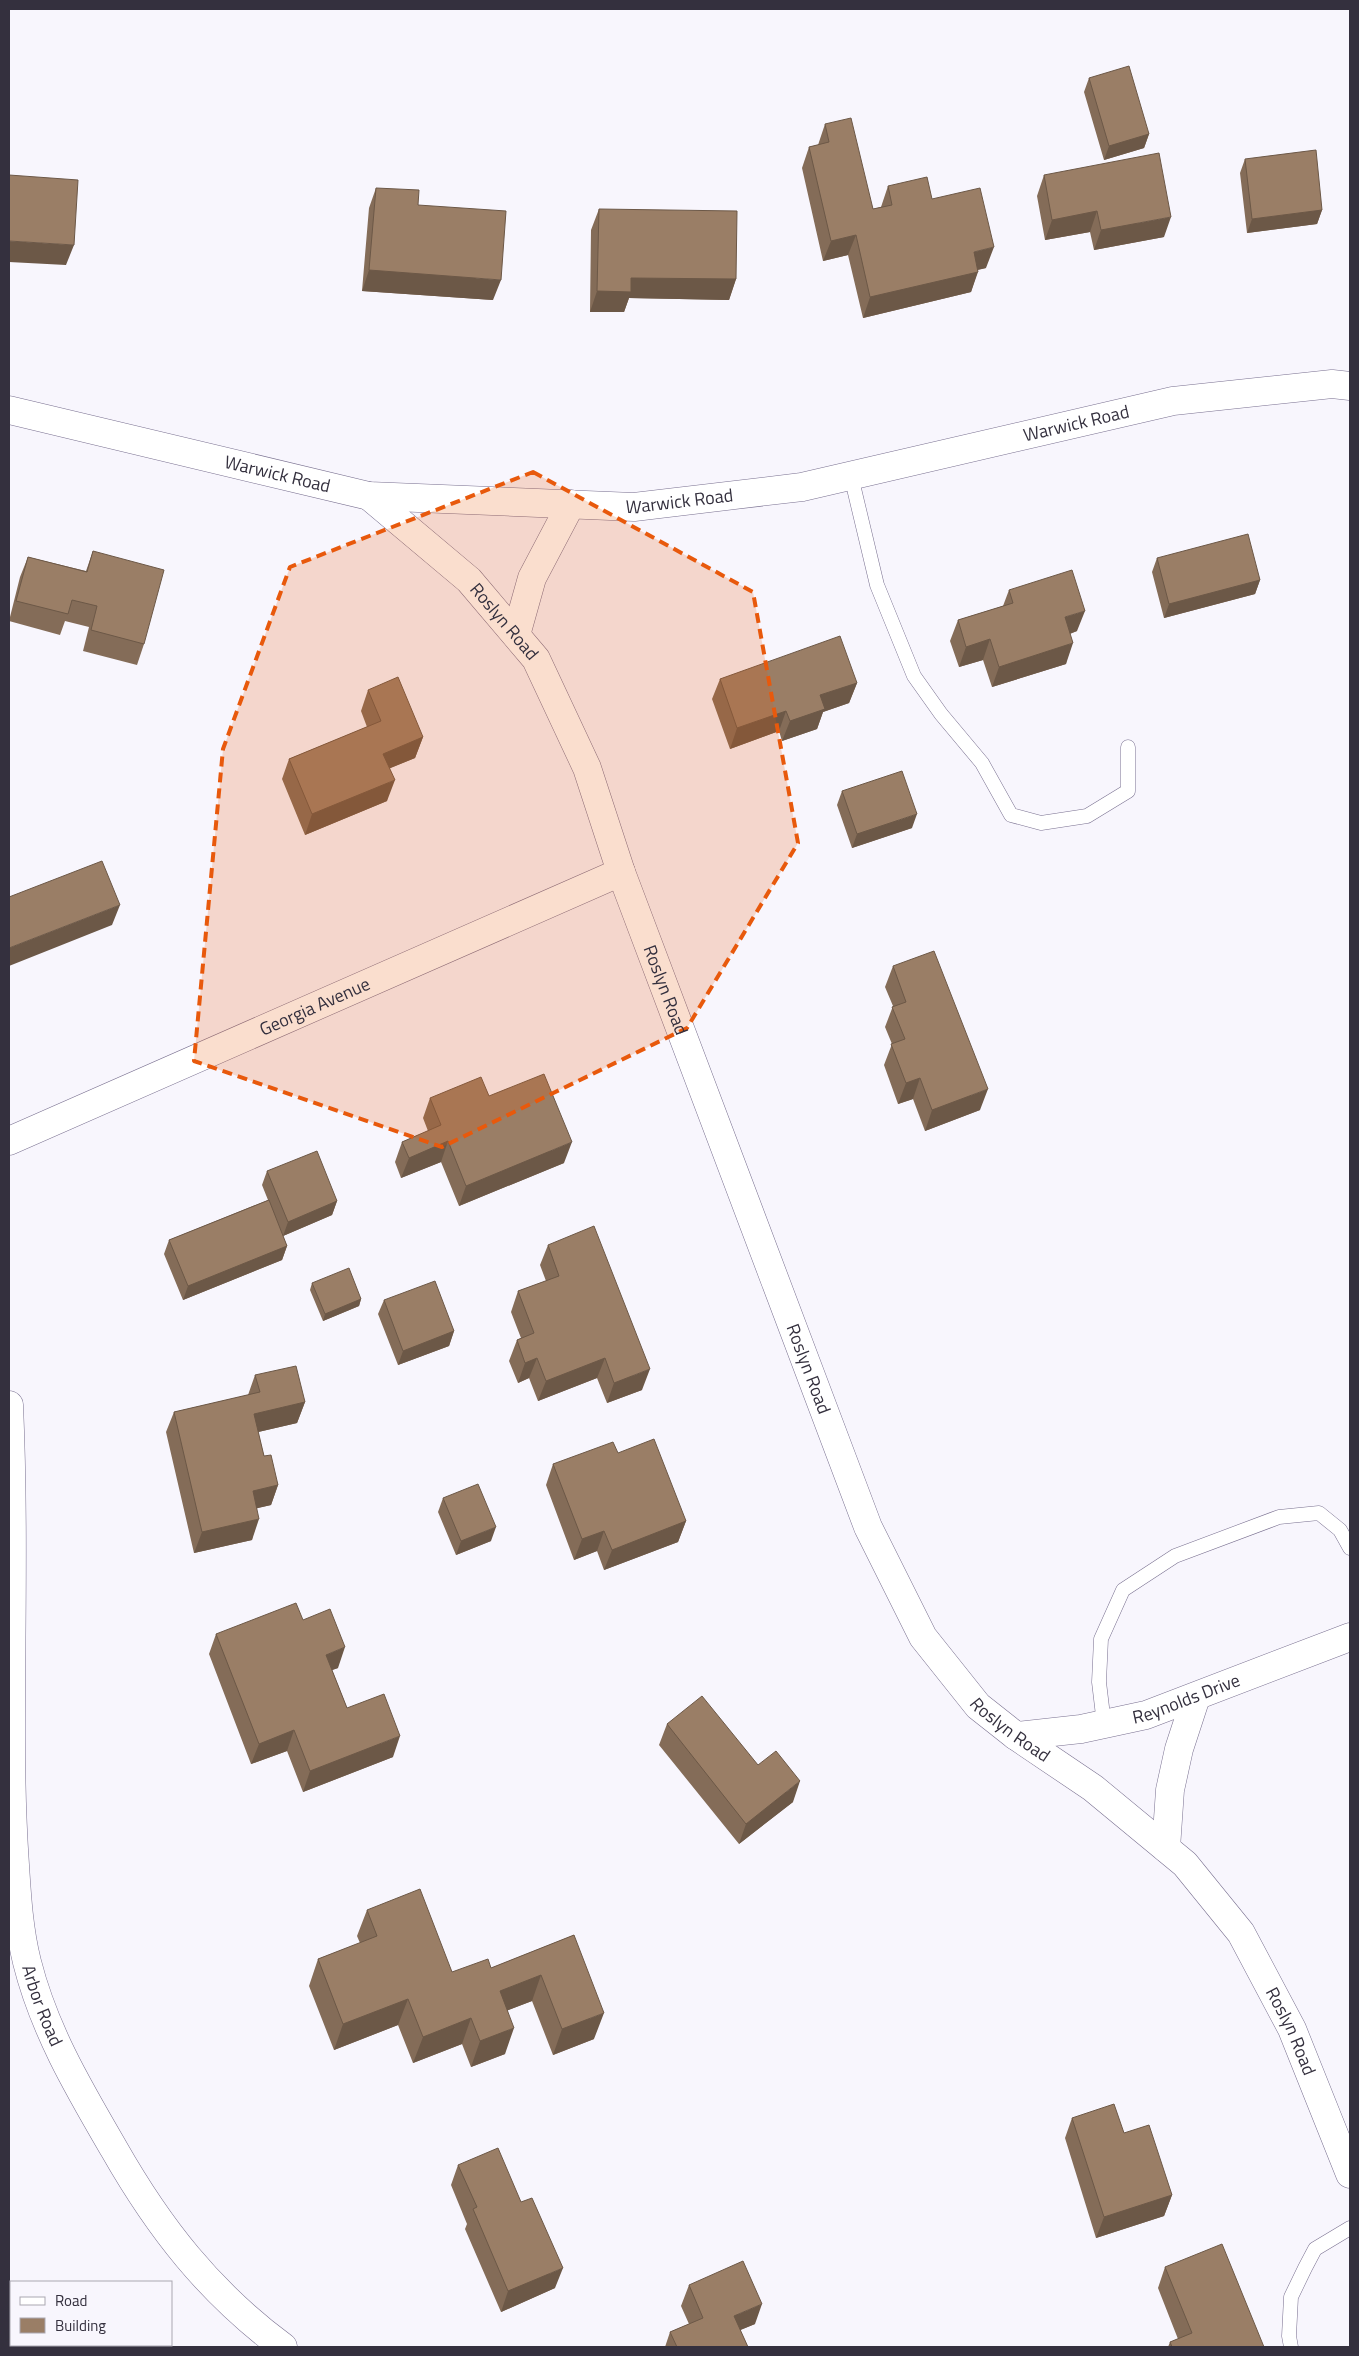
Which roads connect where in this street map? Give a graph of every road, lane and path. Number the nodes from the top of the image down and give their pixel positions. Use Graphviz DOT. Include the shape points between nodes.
graph roads {
  1 [pos="1350,386"];
  2 [pos="9,410"];
  3 [pos="850,476"];
  4 [pos="369,496"];
  5 [pos="571,504"];
  6 [pos="516,635"];
  7 [pos="1128,747"];
  8 [pos="621,872"];
  9 [pos="9,1141"];
  10 [pos="9,1405"];
  11 [pos="9,1449"];
  12 [pos="1350,1548"];
  13 [pos="1350,1637"];
  14 [pos="1196,1697"];
  15 [pos="1104,1724"];
  16 [pos="1016,1736"];
  17 [pos="1166,1848"];
  18 [pos="1350,2174"];
  19 [pos="1350,2228"];
  20 [pos="283,2347"];
  21 [pos="1291,2347"];
  1 -- 3 [label="street, Warwick Road" via="1332,384 1173,401"];
  2 -- 4 [label="street, Warwick Road"];
  3 -- 5 [label="street, Warwick Road" via="802,488 634,507"];
  3 -- 7 [label="lane" via="877,585 914,676 982,763 1011,815 1041,823 1087,816 1128,791"];
  4 -- 5 [label="street, Warwick Road"];
  4 -- 6 [label="street, Roslyn Road" via="469,580"];
  5 -- 6 [label="street" via="532,578"];
  6 -- 8 [label="street, Roslyn Road" via="536,658 587,768"];
  8 -- 9 [label="street, Georgia Avenue"];
  8 -- 16 [label="street, Roslyn Road" via="868,1527 923,1637 978,1706"];
  10 -- 11 [label="street, Arbor Road"];
  11 -- 20 [label="street, Arbor Road" via="11,1793 18,1910 29,1969 42,2010 70,2072 129,2176 178,2247 211,2286 247,2320"];
  12 -- 15 [label="lane" via="1340,1530 1318,1513 1279,1517 1175,1556 1123,1590 1101,1639 1099,1682"];
  13 -- 14 [label="street, Reynolds Drive"];
  14 -- 15 [label="street, Reynolds Drive" via="1146,1715"];
  14 -- 17 [label="street" via="1178,1749"];
  15 -- 16 [label="street, Reynolds Drive"];
  16 -- 17 [label="street, Roslyn Road" via="1093,1788"];
  17 -- 18 [label="street, Roslyn Road" via="1185,1864 1241,1933 1292,2029"];
  19 -- 21 [label="lane" via="1315,2249 1304,2268 1291,2297"];
}
